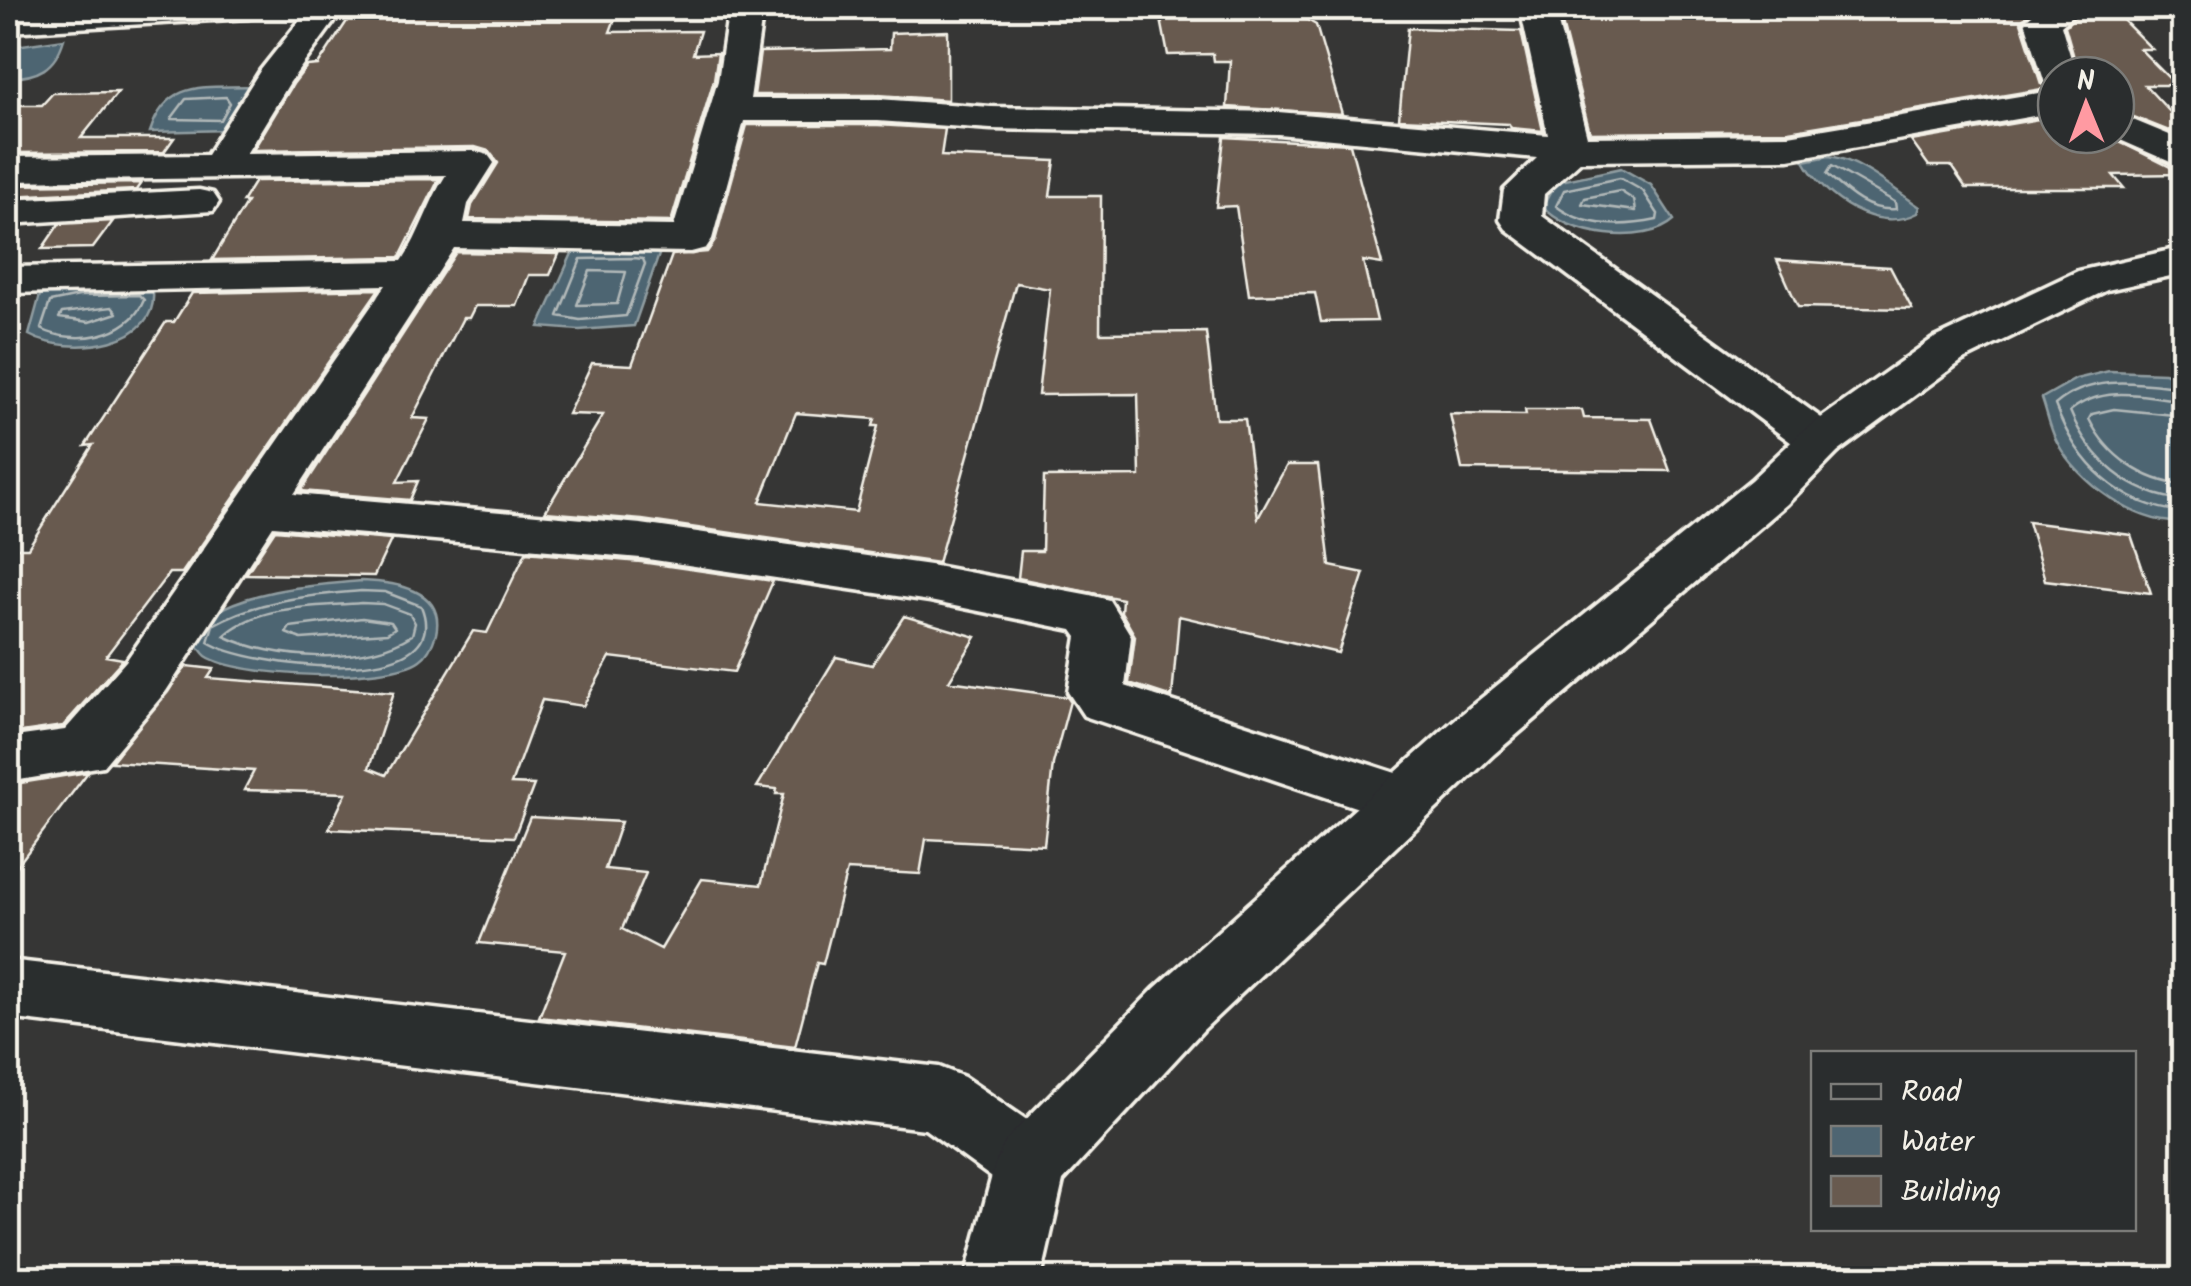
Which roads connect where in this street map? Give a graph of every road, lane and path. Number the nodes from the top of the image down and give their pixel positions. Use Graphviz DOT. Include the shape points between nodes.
graph roads {
  1 [pos="248,8"];
  2 [pos="327,8"];
  3 [pos="746,8"];
  4 [pos="1537,8"];
  5 [pos="2063,8"];
  6 [pos="8,22"];
  7 [pos="2052,55"];
  8 [pos="2036,104"];
  9 [pos="728,110"];
  10 [pos="2136,133"];
  11 [pos="1571,149"];
  12 [pos="2184,156"];
  13 [pos="220,165"];
  14 [pos="8,170"];
  15 [pos="8,212"];
  16 [pos="445,220"];
  17 [pos="2184,260"];
  18 [pos="396,272"];
  19 [pos="8,280"];
  20 [pos="1821,441"];
  21 [pos="260,508"];
  22 [pos="8,760"];
  23 [pos="1406,800"];
  24 [pos="8,989"];
  25 [pos="1031,1164"];
  26 [pos="1003,1278"];
  1 -- 6 [label="street"];
  2 -- 13 [label="street"];
  3 -- 9 [label="street"];
  4 -- 11 [label="street"];
  5 -- 7 [label="street" via="2042,21"];
  8 -- 11 [label="street" via="1789,147"];
  9 -- 11 [label="street" via="1278,123"];
  9 -- 16 [label="street" via="691,239"];
  10 -- 12 [label="street"];
  11 -- 20 [label="street" via="1524,190 1521,220"];
  13 -- 14 [label="street"];
  13 -- 16 [label="street" via="474,163"];
  15 -- 16 [label="street" via="166,201"];
  16 -- 21 [label="street"];
  17 -- 20 [label="street" via="2093,280 1947,350"];
  18 -- 19 [label="street"];
  20 -- 23 [label="street" via="1770,492"];
  21 -- 22 [label="street" via="146,676 82,750"];
  21 -- 23 [label="street" via="641,541 1090,614 1104,636 1096,692 1104,702"];
  23 -- 25 [label="street" via="1179,1009"];
  24 -- 25 [label="street" via="940,1098"];
  25 -- 26 [label="street"];
}
